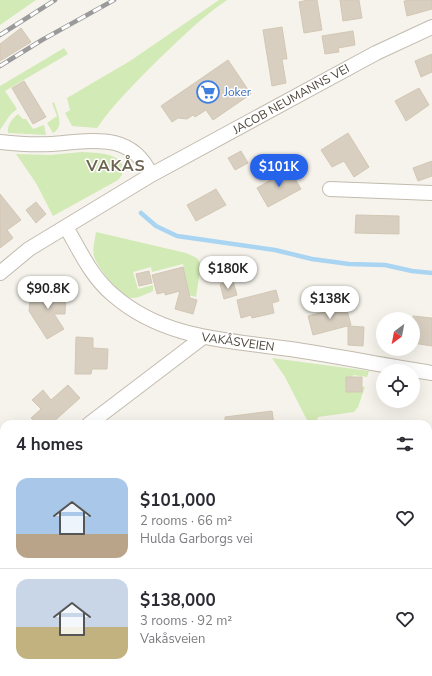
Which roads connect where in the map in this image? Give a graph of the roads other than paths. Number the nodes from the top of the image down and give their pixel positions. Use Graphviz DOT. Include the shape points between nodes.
graph roads {
  1 [pos="432,27"];
  2 [pos="0,142"];
  3 [pos="151,175"];
  4 [pos="330,189"];
  5 [pos="432,193"];
  6 [pos="66,227"];
  7 [pos="0,273"];
  8 [pos="202,338"];
  9 [pos="432,373"];
  10 [pos="94,420"];
  1 -- 3 [label="street, JACOB NEUMANNS VEI" via="376,53"];
  2 -- 3 [label="street" via="38,145 108,140 137,155 145,162"];
  3 -- 6 [label="street"];
  4 -- 5 [label="street"];
  6 -- 7 [label="street" via="29,249"];
  6 -- 8 [label="street, VAKÅSVEIEN" via="89,268 112,294 144,317"];
  8 -- 9 [label="street, VAKÅSVEIEN" via="288,349"];
  8 -- 10 [label="street"];
}
